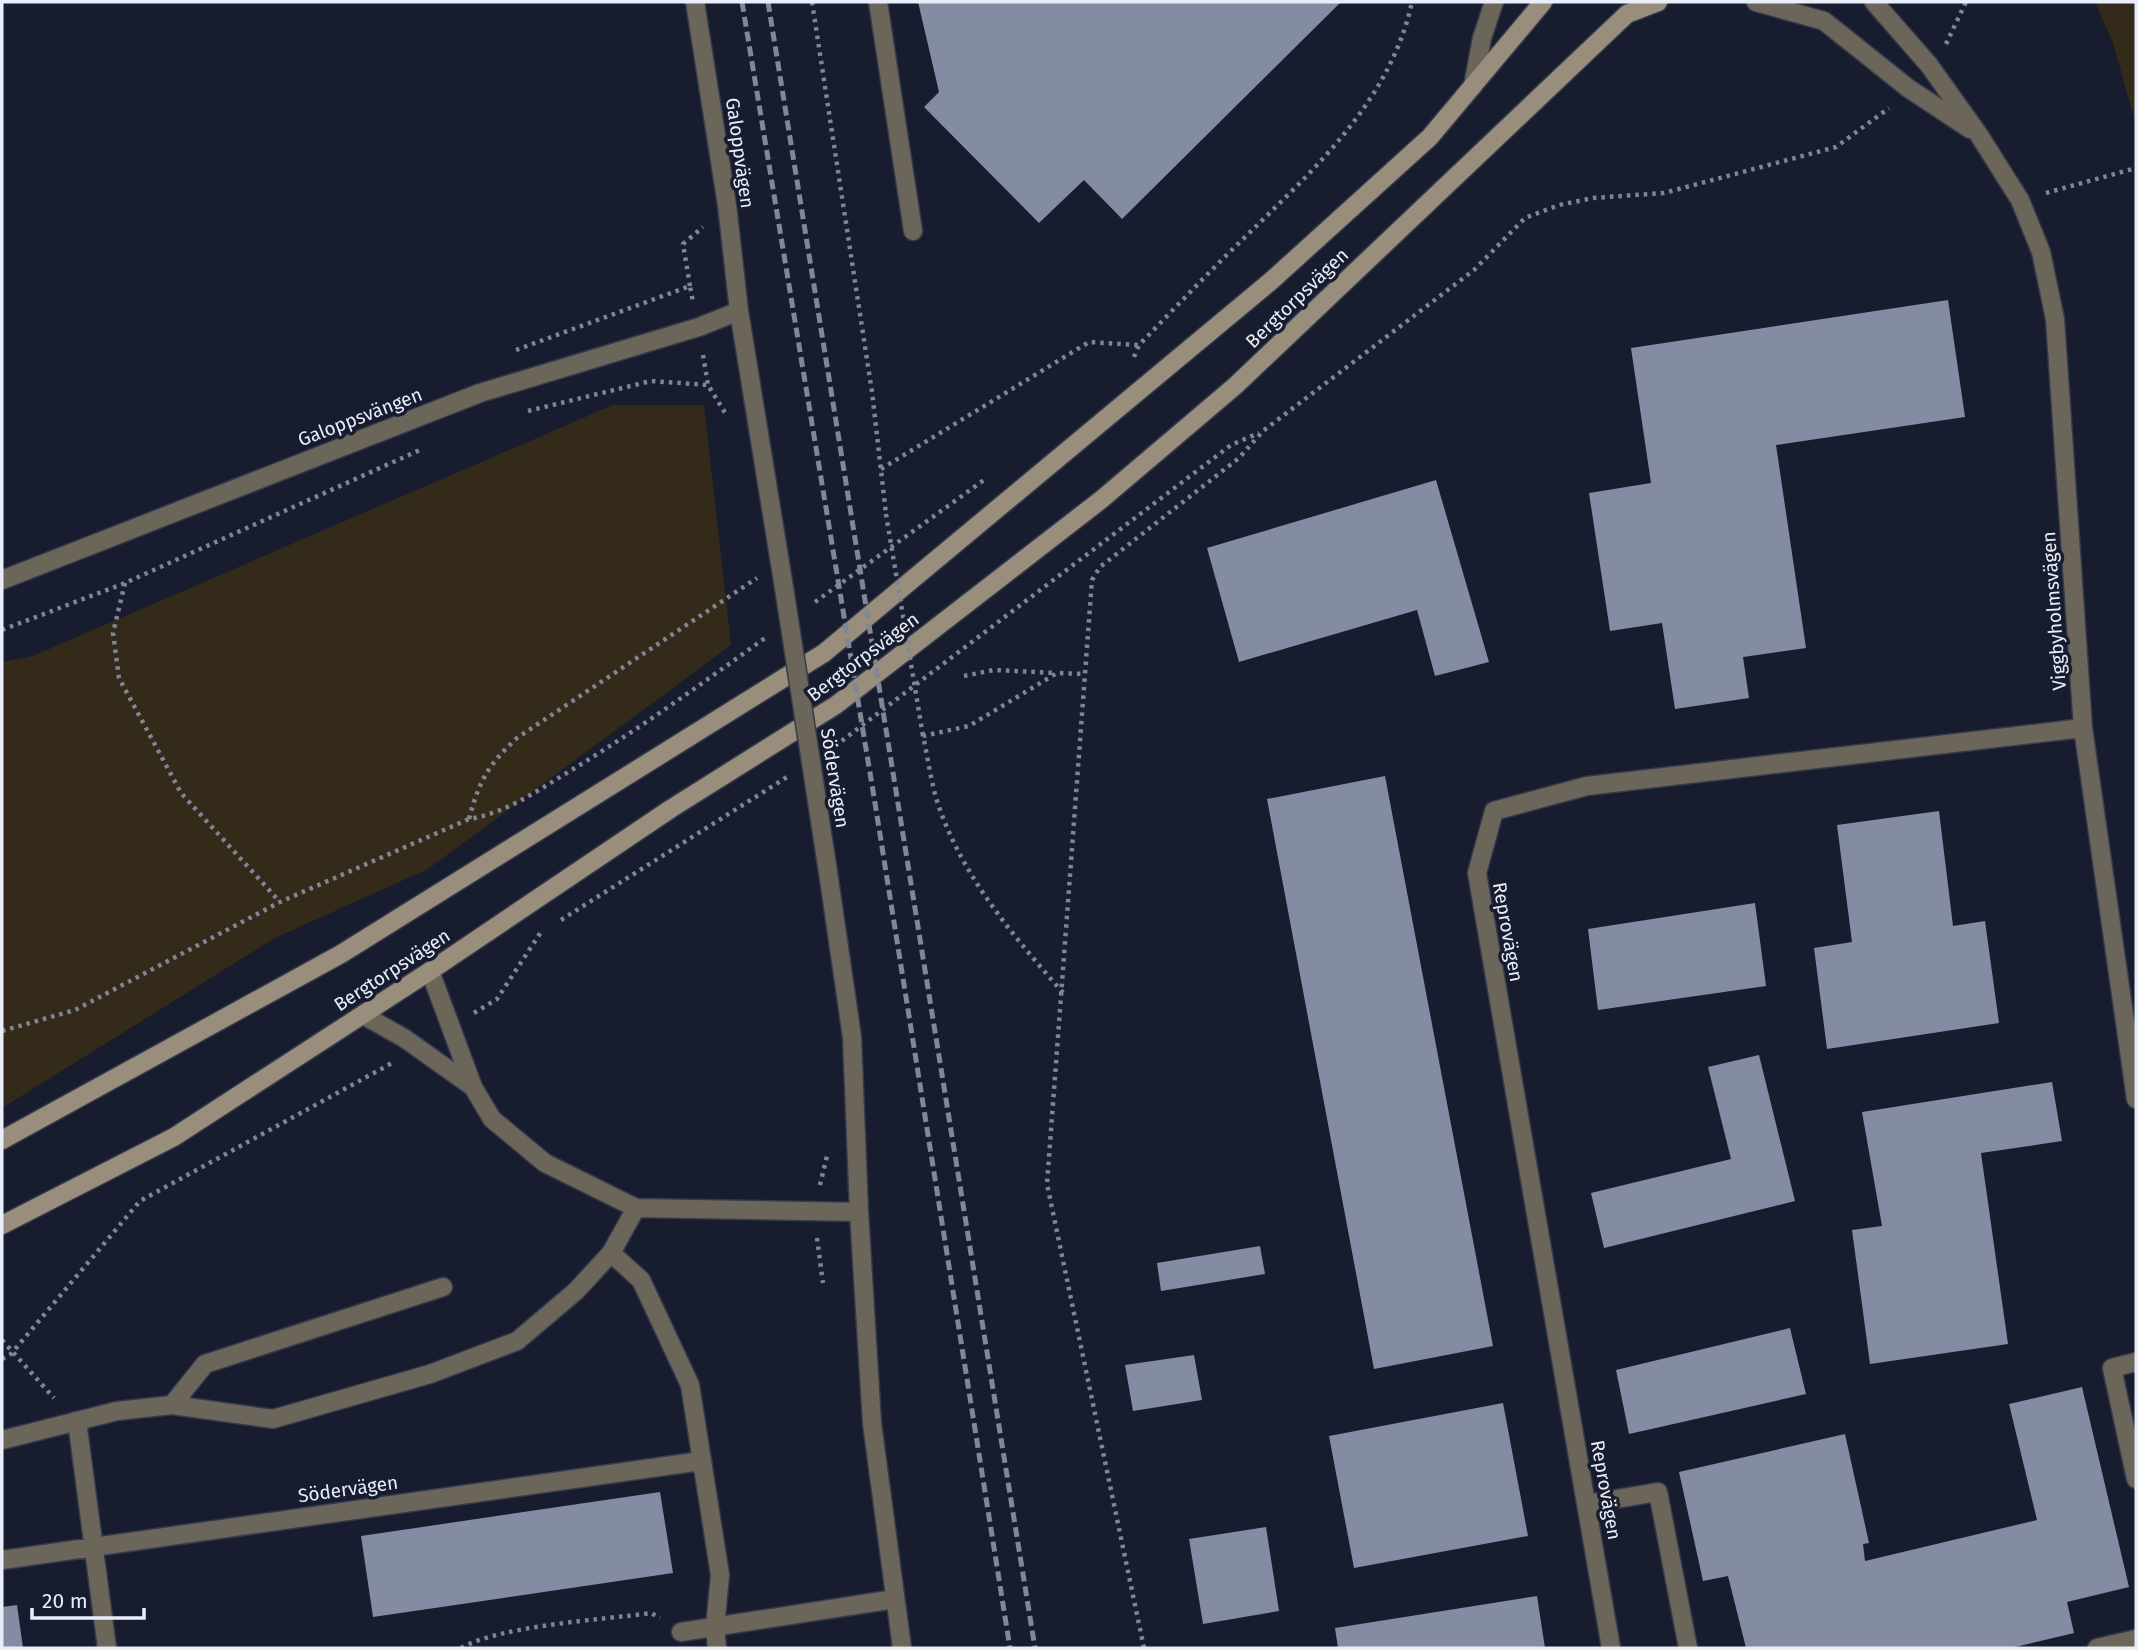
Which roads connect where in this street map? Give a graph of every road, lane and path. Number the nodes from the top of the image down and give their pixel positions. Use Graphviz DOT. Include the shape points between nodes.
graph roads {
  1 [pos="695,2"];
  2 [pos="812,2"];
  3 [pos="878,2"];
  4 [pos="1494,2"];
  5 [pos="1543,2"];
  6 [pos="1658,2"];
  7 [pos="1756,2"];
  8 [pos="1874,2"];
  9 [pos="1966,2"];
  10 [pos="1929,65"];
  11 [pos="1473,86"];
  12 [pos="1908,88"];
  13 [pos="1979,135"];
  14 [pos="2136,168"];
  15 [pos="2020,200"];
  16 [pos="727,205"];
  17 [pos="913,231"];
  18 [pos="690,286"];
  19 [pos="739,311"];
  20 [pos="1139,345"];
  21 [pos="520,412"];
  22 [pos="728,418"];
  23 [pos="1262,431"];
  24 [pos="430,445"];
  25 [pos="881,469"];
  26 [pos="2,580"];
  27 [pos="125,583"];
  28 [pos="765,586"];
  29 [pos="2,630"];
  30 [pos="1057,673"];
  31 [pos="1084,674"];
  32 [pos="964,676"];
  33 [pos="2082,728"];
  34 [pos="923,736"];
  35 [pos="834,747"];
  36 [pos="799,769"];
  37 [pos="469,819"];
  38 [pos="280,902"];
  39 [pos="430,971"];
  40 [pos="1063,993"];
  41 [pos="363,1015"];
  42 [pos="450,1027"];
  43 [pos="417,1047"];
  44 [pos="473,1087"];
  45 [pos="2136,1098"];
  46 [pos="2,1140"];
  47 [pos="830,1146"];
  48 [pos="636,1208"];
  49 [pos="813,1212"];
  50 [pos="859,1212"];
  51 [pos="2,1225"];
  52 [pos="611,1253"];
  53 [pos="823,1283"];
  54 [pos="443,1287"];
  55 [pos="2,1340"];
  56 [pos="11,1354"];
  57 [pos="2,1359"];
  58 [pos="2136,1362"];
  59 [pos="172,1405"];
  60 [pos="77,1421"];
  61 [pos="2,1440"];
  62 [pos="701,1461"];
  63 [pos="2136,1479"];
  64 [pos="1587,1504"];
  65 [pos="93,1546"];
  66 [pos="2,1560"];
  67 [pos="895,1599"];
  68 [pos="715,1627"];
  69 [pos="681,1632"];
  70 [pos="2136,1639"];
  71 [pos="107,1648"];
  72 [pos="461,1648"];
  73 [pos="717,1648"];
  74 [pos="902,1648"];
  75 [pos="1144,1648"];
  76 [pos="1611,1648"];
  77 [pos="1688,1648"];
  78 [pos="2097,1648"];
  1 -- 16 [label="street, Galoppvägen"];
  2 -- 25 [label="path"];
  3 -- 17 [label="street"];
  4 -- 11 [label="street"];
  5 -- 11 [label="main road, Bergtorpsvägen"];
  6 -- 39 [label="main road, Bergtorpsvägen" via="1627,14 1235,386 1091,508 836,705 672,808"];
  7 -- 12 [label="street, Viggbyholmsvägen" via="1824,21"];
  8 -- 10 [label="street, Viggbyholmsvägen"];
  9 -- 10 [label="path" via="1943,50"];
  10 -- 13 [label="street, Viggbyholmsvägen"];
  11 -- 46 [label="main road, Bergtorpsvägen" via="1430,138 1271,281 824,653 341,954"];
  12 -- 13 [label="street, Viggbyholmsvägen"];
  12 -- 23 [label="path" via="1879,118 1836,147 1664,193 1593,198 1525,218 1474,270"];
  13 -- 15 [label="street, Viggbyholmsvägen"];
  14 -- 15 [label="path"];
  15 -- 33 [label="street, Viggbyholmsvägen" via="2041,252 2055,319"];
  16 -- 18 [label="path" via="683,244"];
  16 -- 19 [label="street, Galoppvägen"];
  19 -- 26 [label="street, Galoppsvängen" via="480,393"];
  19 -- 50 [label="street, Södervägen, bridge" via="852,1037"];
  20 -- 25 [label="path" via="1089,342"];
  21 -- 22 [label="path" via="651,381 708,386"];
  23 -- 31 [label="path" via="1239,458 1100,567 1092,580"];
  23 -- 35 [label="path" via="1231,445"];
  24 -- 27 [label="path"];
  25 -- 34 [label="path, bridge"];
  27 -- 29 [label="path"];
  27 -- 38 [label="path" via="113,632 120,678 181,793"];
  28 -- 37 [label="path" via="763,573 517,738 491,762 476,791"];
  30 -- 31 [label="path"];
  30 -- 32 [label="path" via="994,670"];
  30 -- 34 [label="path" via="969,726"];
  31 -- 40 [label="path"];
  33 -- 45 [label="street, Viggbyholmsvägen"];
  33 -- 64 [label="street, Reprovägen" via="1587,786 1494,811 1477,873"];
  34 -- 40 [label="path" via="938,803 956,848 992,909"];
  36 -- 42 [label="path" via="539,934 497,999"];
  39 -- 41 [label="main road, Bergtorpsvägen"];
  39 -- 42 [label="street"];
  40 -- 75 [label="path" via="1047,1184"];
  41 -- 43 [label="street"];
  41 -- 51 [label="main road, Bergtorpsvägen" via="174,1137"];
  42 -- 44 [label="street"];
  43 -- 44 [label="street"];
  43 -- 56 [label="path" via="373,1076 140,1201"];
  44 -- 48 [label="street" via="492,1119 545,1163"];
  47 -- 49 [label="path"];
  48 -- 49 [label="street"];
  48 -- 52 [label="street"];
  49 -- 50 [label="street"];
  49 -- 53 [label="path"];
  50 -- 67 [label="street, Södervägen" via="872,1423"];
  52 -- 59 [label="street" via="576,1291 517,1340 430,1374 273,1419"];
  52 -- 62 [label="street" via="641,1280 690,1385"];
  54 -- 59 [label="street" via="205,1364"];
  55 -- 56 [label="path"];
  56 -- 57 [label="path"];
  56 -- 60 [label="path"];
  58 -- 63 [label="street" via="2112,1368"];
  59 -- 60 [label="street"];
  60 -- 61 [label="street"];
  60 -- 65 [label="street"];
  62 -- 65 [label="street, Södervägen"];
  62 -- 68 [label="street" via="720,1575"];
  64 -- 76 [label="street, Reprovägen"];
  64 -- 77 [label="street" via="1658,1492"];
  65 -- 66 [label="street, Södervägen"];
  65 -- 71 [label="street"];
  67 -- 68 [label="street"];
  67 -- 74 [label="street, Södervägen"];
  68 -- 69 [label="street"];
  68 -- 73 [label="street"];
  69 -- 72 [label="path" via="651,1613 537,1628"];
  70 -- 78 [label="street"];
}
